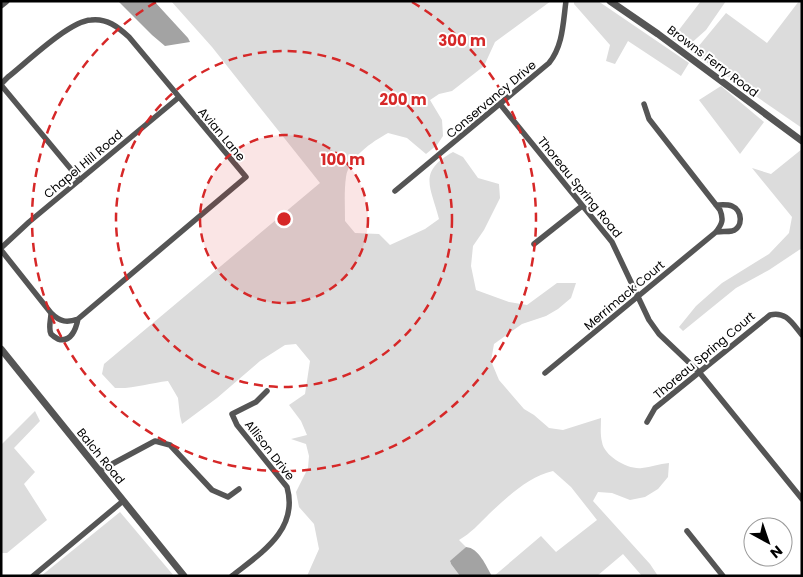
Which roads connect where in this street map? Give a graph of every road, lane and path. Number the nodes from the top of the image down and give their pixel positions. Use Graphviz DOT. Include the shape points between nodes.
graph roads {
  1 [pos="6,1"];
  2 [pos="566,1"];
  3 [pos="610,1"];
  4 [pos="1,5"];
  5 [pos="1,84"];
  6 [pos="178,98"];
  7 [pos="500,104"];
  8 [pos="644,104"];
  9 [pos="802,141"];
  10 [pos="80,180"];
  11 [pos="395,191"];
  12 [pos="716,205"];
  13 [pos="582,206"];
  14 [pos="716,232"];
  15 [pos="534,244"];
  16 [pos="1,249"];
  17 [pos="637,296"];
  18 [pos="51,313"];
  19 [pos="78,319"];
  20 [pos="802,335"];
  21 [pos="1,349"];
  22 [pos="699,372"];
  23 [pos="545,373"];
  24 [pos="267,391"];
  25 [pos="647,422"];
  26 [pos="98,471"];
  27 [pos="239,489"];
  28 [pos="802,499"];
  29 [pos="123,501"];
  30 [pos="687,531"];
  31 [pos="33,576"];
  32 [pos="184,576"];
  33 [pos="232,576"];
  34 [pos="723,576"];
  1 -- 4 [label="street"];
  2 -- 7 [label="street, Conservancy Drive" via="556,54"];
  3 -- 9 [label="street, Browns Ferry Road"];
  5 -- 6 [label="street, Avian Lane" via="66,30 90,20 104,21 121,30"];
  5 -- 10 [label="street, Avian Lane"];
  6 -- 10 [label="street, Chapel Hill Road"];
  6 -- 19 [label="street, Avian Lane" via="246,177"];
  7 -- 11 [label="street, Conservancy Drive"];
  7 -- 13 [label="street, Thoreau Spring Road"];
  8 -- 12 [label="street" via="649,119"];
  10 -- 16 [label="street, Chapel Hill Road"];
  12 -- 14 [label="street" via="723,217"];
  12 -- 14 [label="street, Merrimack Court" via="732,206 738,212 740,224 732,231"];
  13 -- 15 [label="street"];
  13 -- 17 [label="street, Thoreau Spring Road" via="616,248"];
  14 -- 17 [label="street, Merrimack Court"];
  16 -- 18 [label="street"];
  17 -- 22 [label="street, Thoreau Spring Road" via="659,334"];
  17 -- 23 [label="street, Merrimack Court"];
  18 -- 19 [label="street" via="64,321"];
  18 -- 19 [label="street" via="51,334 64,340 76,330"];
  20 -- 22 [label="street, Thoreau Spring Court" via="783,314 770,315"];
  21 -- 26 [label="street, Balch Road"];
  22 -- 25 [label="street, Thoreau Spring Court" via="656,408"];
  22 -- 28 [label="street, Thoreau Spring Road"];
  24 -- 33 [label="street, Allison Drive" via="256,402 232,414 237,425 287,487 291,499 288,517 273,541"];
  26 -- 27 [label="street" via="160,441 170,444 212,490 228,497"];
  26 -- 29 [label="street, Balch Road"];
  29 -- 31 [label="street"];
  29 -- 32 [label="street, Balch Road"];
  30 -- 34 [label="street"];
}
